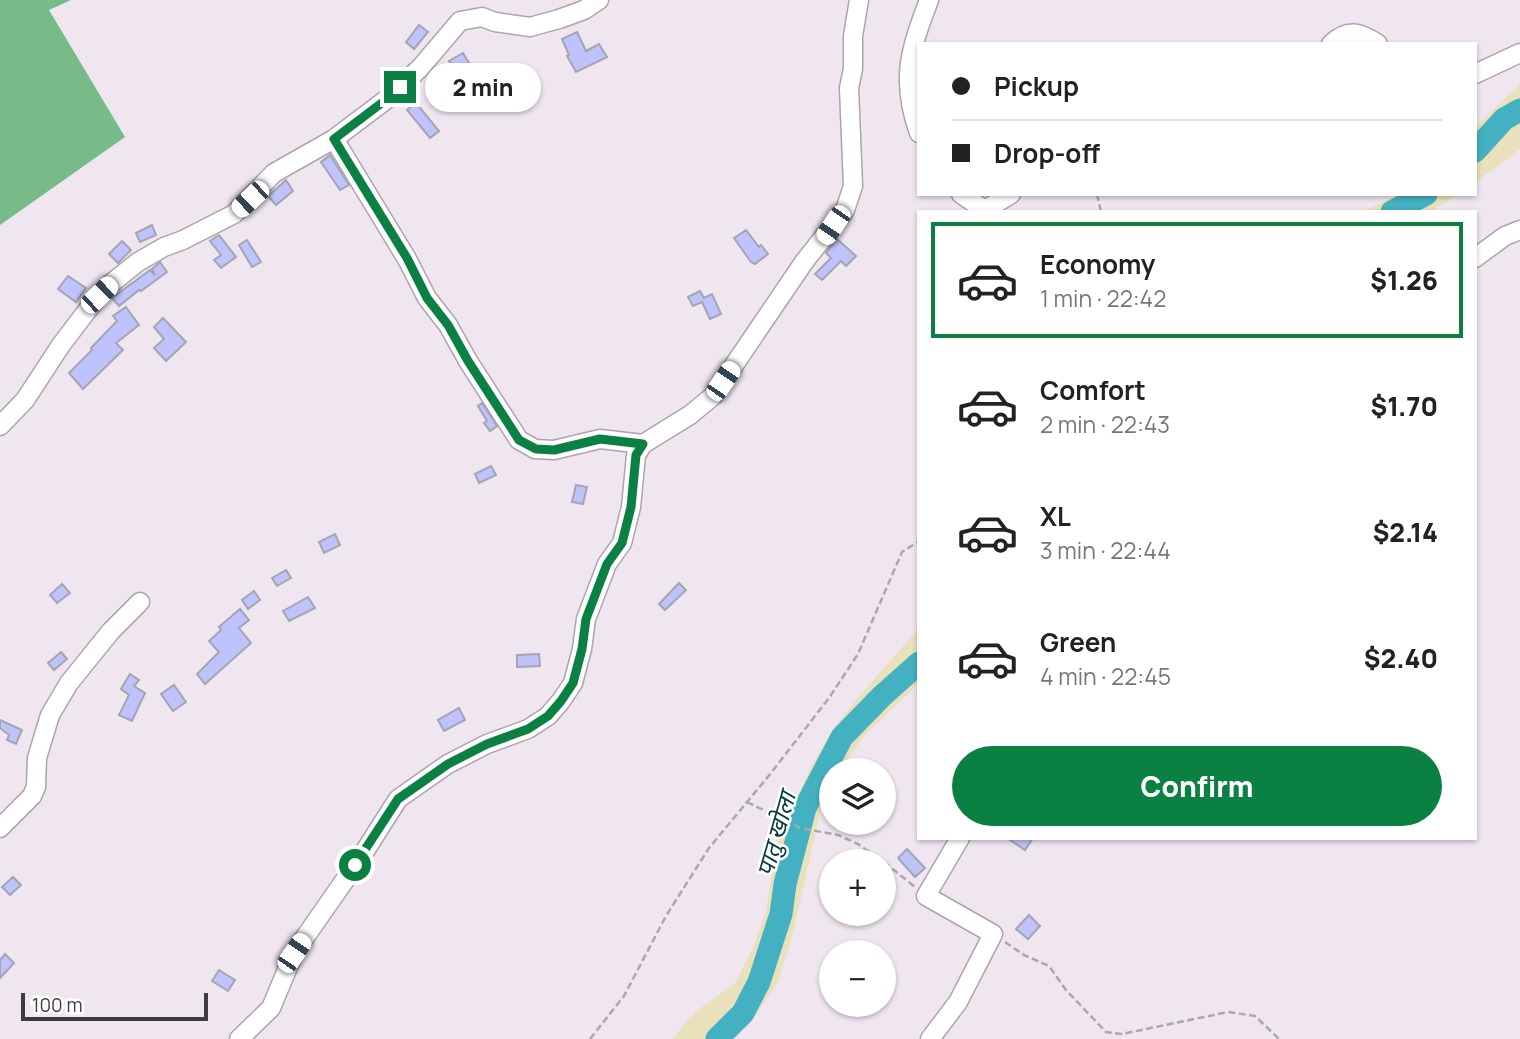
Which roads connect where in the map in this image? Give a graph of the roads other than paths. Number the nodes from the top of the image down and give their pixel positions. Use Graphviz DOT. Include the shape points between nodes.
graph roads {
  1 [pos="599,0"];
  2 [pos="859,0"];
  3 [pos="929,0"];
  4 [pos="1333,42"];
  5 [pos="1375,42"];
  6 [pos="1520,53"];
  7 [pos="1477,73"];
  8 [pos="917,126"];
  9 [pos="334,139"];
  10 [pos="964,196"];
  11 [pos="1008,196"];
  12 [pos="985,210"];
  13 [pos="985,210"];
  14 [pos="1520,230"];
  15 [pos="1477,257"];
  16 [pos="0,426"];
  17 [pos="643,444"];
  18 [pos="140,602"];
  19 [pos="0,828"];
  20 [pos="959,840"];
  21 [pos="239,1039"];
  22 [pos="930,1039"];
  1 -- 9 [label="street" via="584,10 530,27 482,17 460,21 387,99"];
  2 -- 17 [label="street" via="849,88 853,186 845,209 713,396"];
  3 -- 8 [label="street" via="909,65 908,93"];
  4 -- 5 [label="street" via="1350,31"];
  6 -- 7 [label="street"];
  9 -- 16 [label="street" via="274,173 234,214 164,247 113,282"];
  9 -- 17 [label="street" via="427,298 519,440 536,449 554,450 600,439"];
  10 -- 12 [label="street"];
  11 -- 13 [label="street"];
  14 -- 15 [label="street"];
  17 -- 21 [label="street" via="636,455 622,543 607,564 586,619 573,683 561,701 528,729 458,759 398,799 294,953 271,1007"];
  18 -- 19 [label="street" via="69,683 50,715 32,796"];
  20 -- 22 [label="street" via="926,896 993,934 958,1002"];
}
